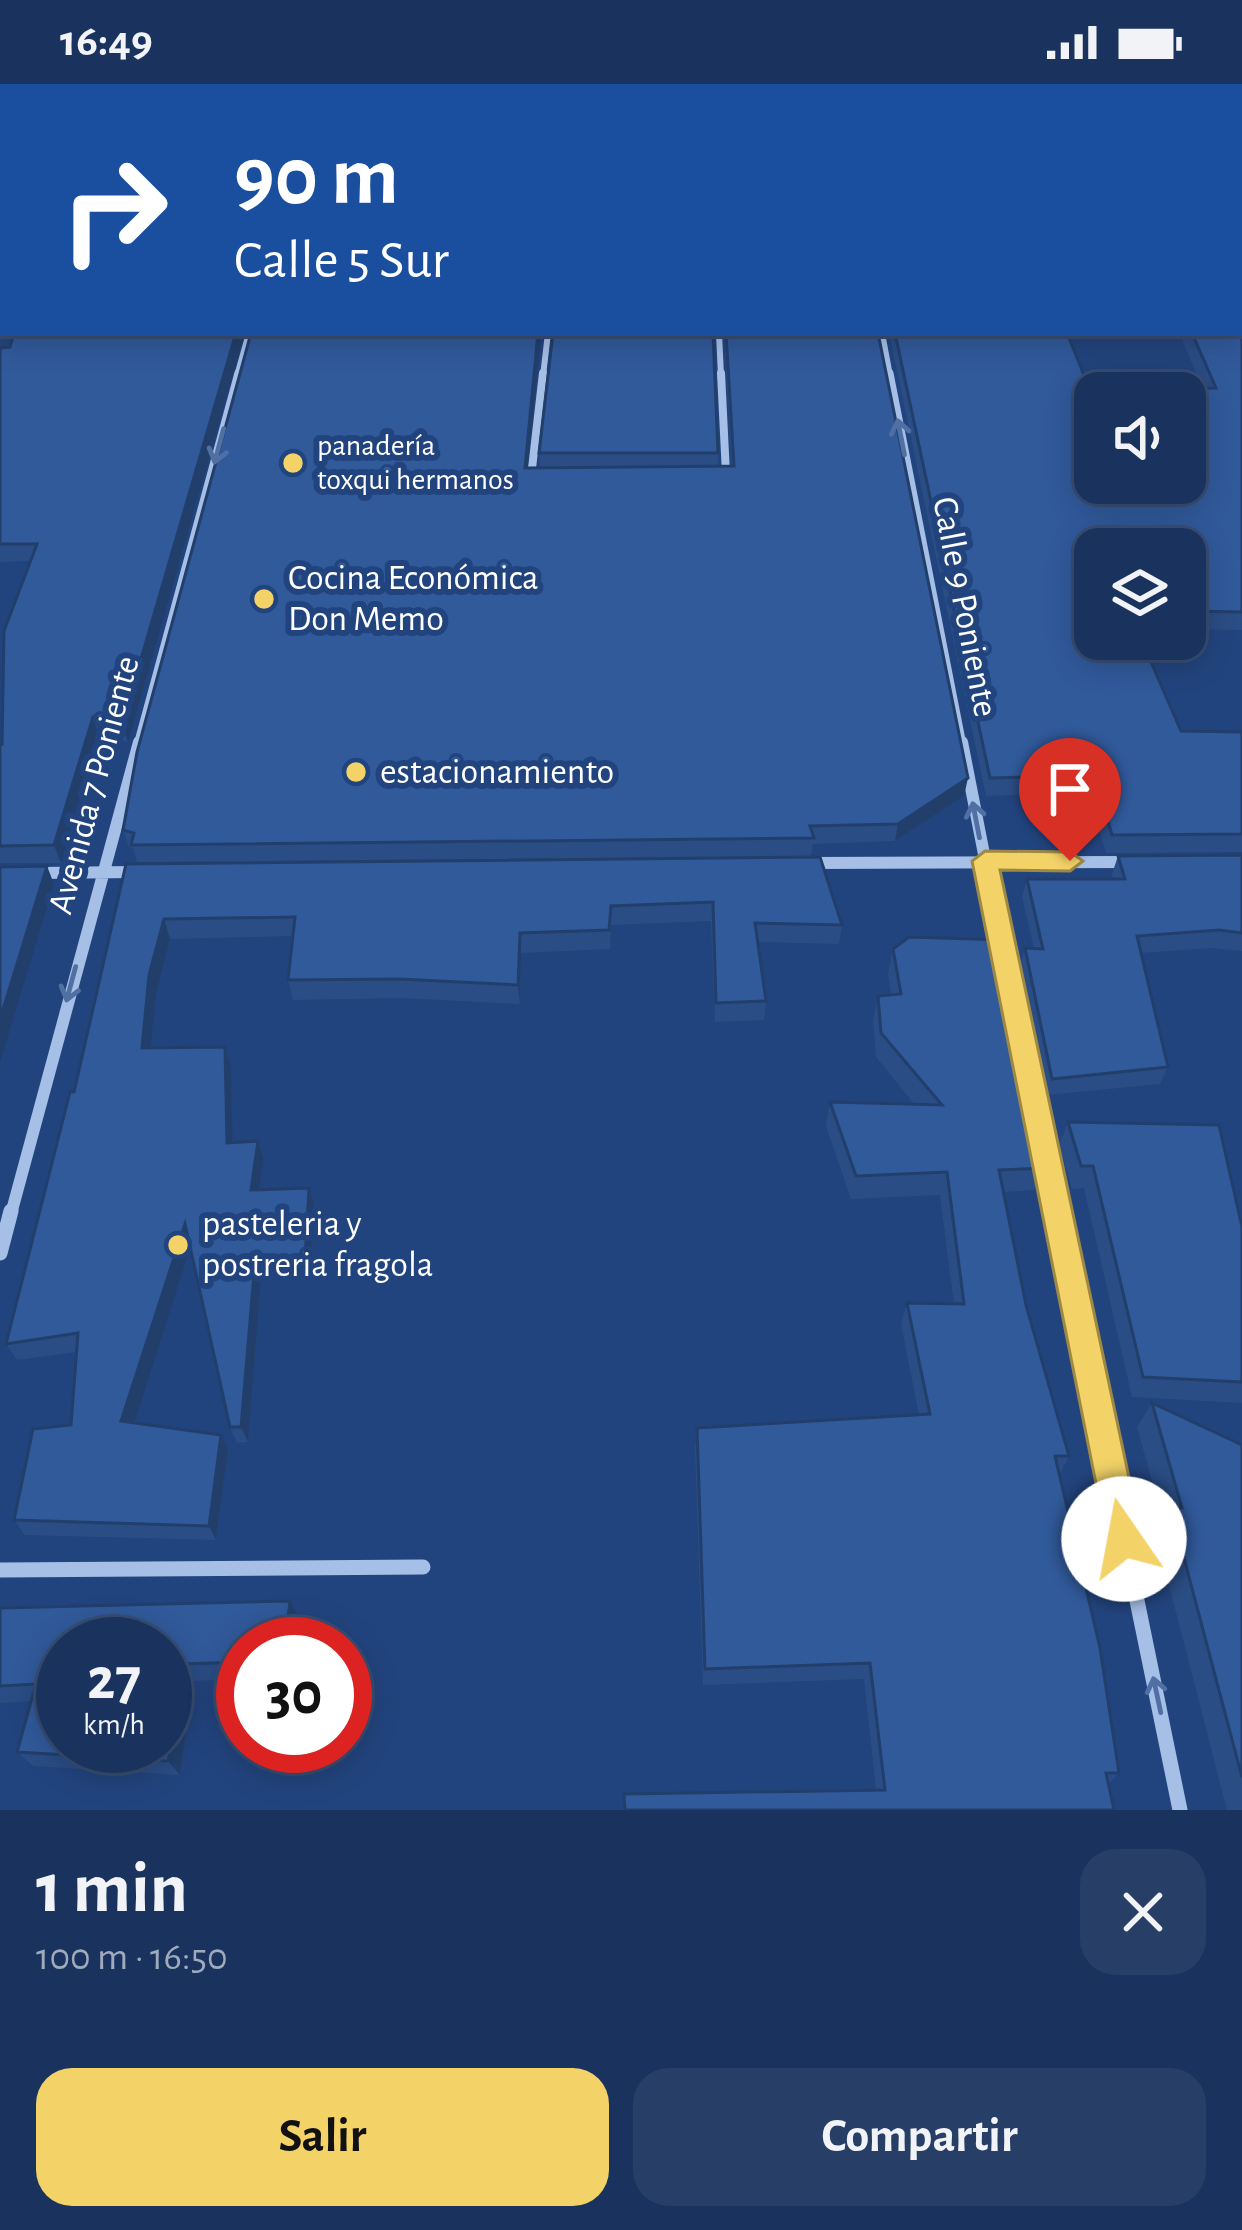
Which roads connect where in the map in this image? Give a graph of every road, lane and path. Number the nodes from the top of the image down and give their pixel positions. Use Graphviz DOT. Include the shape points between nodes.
graph roads {
  1 [pos="249,336"];
  2 [pos="548,336"];
  3 [pos="719,336"];
  4 [pos="881,336"];
  5 [pos="726,478"];
  6 [pos="553,479"];
  7 [pos="985,861"];
  8 [pos="1148,862"];
  9 [pos="794,863"];
  10 [pos="101,872"];
  11 [pos="149,872"];
  12 [pos="20,874"];
  13 [pos="1008,976"];
  14 [pos="1037,1115"];
  15 [pos="0,1253"];
  16 [pos="423,1567"];
  17 [pos="0,1570"];
  18 [pos="1180,1810"];
  1 -- 10 [label="street, Avenida 7 Poniente, one-way"];
  2 -- 6 [label="lane" via="531,479"];
  3 -- 5 [label="lane"];
  7 -- 4 [label="street, Calle 9 Poniente, one-way"];
  7 -- 8 [label="street"];
  7 -- 9 [label="street"];
  7 -- 13 [label="street, Calle 9 Poniente"];
  10 -- 11 [label="street"];
  10 -- 12 [label="street"];
  10 -- 15 [label="street, Avenida 7 Poniente, one-way"];
  18 -- 14 [label="street, one-way"];
  16 -- 17 [label="street"];
}
